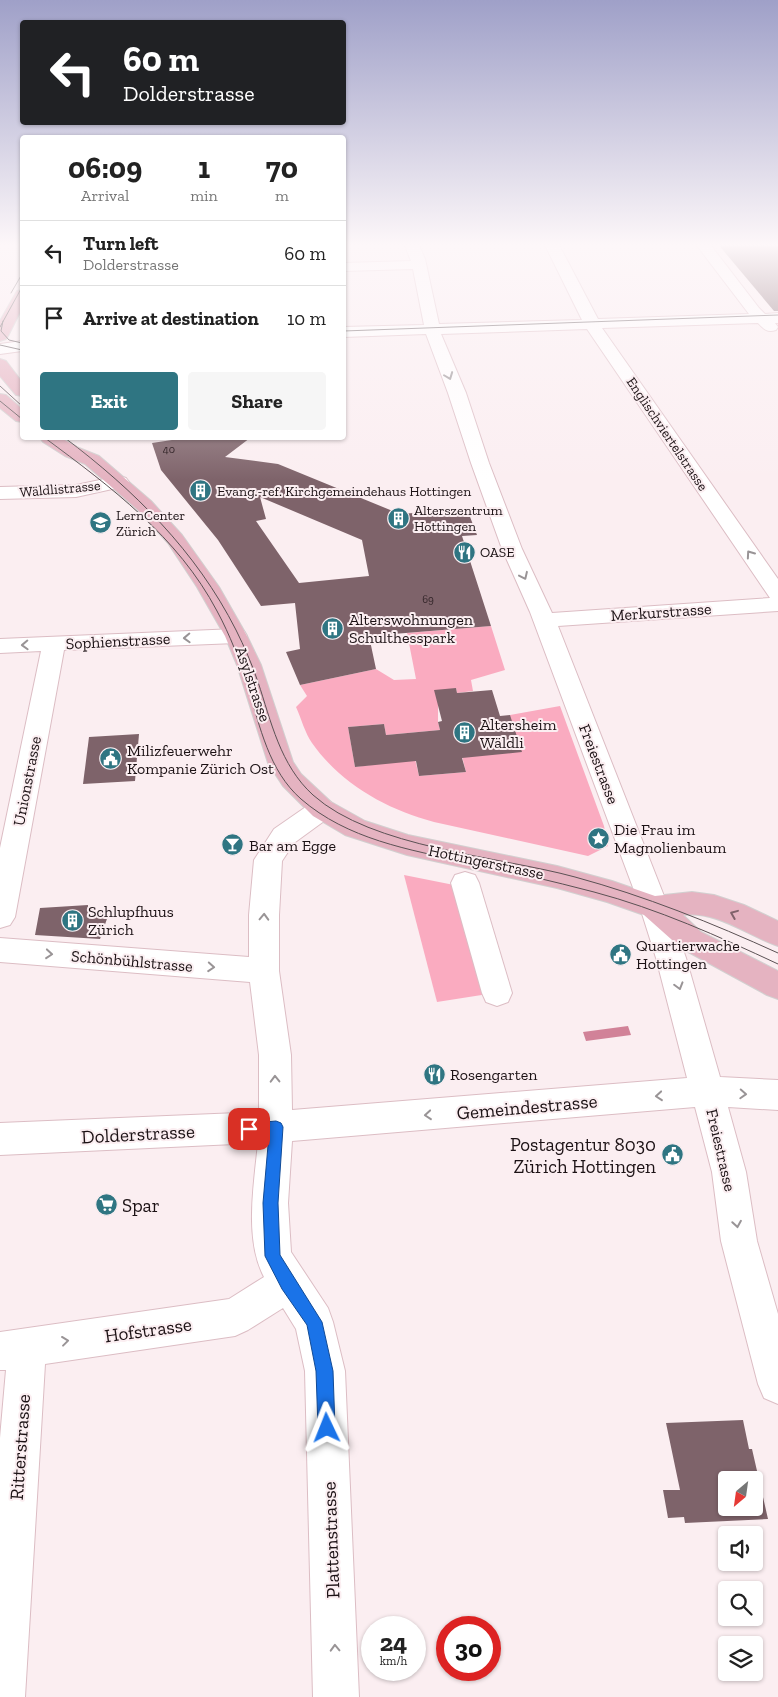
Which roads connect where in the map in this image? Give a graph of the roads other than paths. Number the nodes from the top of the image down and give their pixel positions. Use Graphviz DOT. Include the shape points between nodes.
graph roads {
  1 [pos="7,322"];
  2 [pos="433,322"];
  3 [pos="644,322"];
  4 [pos="765,322"];
  5 [pos="594,324"];
  6 [pos="433,329"];
  7 [pos="346,332"];
  8 [pos="0,336"];
  9 [pos="778,336"];
  10 [pos="20,346"];
  11 [pos="0,350"];
  12 [pos="20,354"];
  13 [pos="0,364"];
  14 [pos="20,389"];
  15 [pos="0,399"];
  16 [pos="20,415"];
  17 [pos="52,440"];
  18 [pos="82,440"];
  19 [pos="92,460"];
  20 [pos="119,482"];
  21 [pos="0,494"];
  22 [pos="778,594"];
  23 [pos="778,604"];
  24 [pos="544,620"];
  25 [pos="236,636"];
  26 [pos="54,644"];
  27 [pos="0,646"];
  28 [pos="322,809"];
  29 [pos="466,883"];
  30 [pos="654,907"];
  31 [pos="0,918"];
  32 [pos="778,934"];
  33 [pos="0,950"];
  34 [pos="264,971"];
  35 [pos="778,986"];
  36 [pos="497,993"];
  37 [pos="708,1091"];
  38 [pos="778,1096"];
  39 [pos="276,1127"];
  40 [pos="0,1140"];
  41 [pos="288,1284"];
  42 [pos="14,1349"];
  43 [pos="778,1384"];
  44 [pos="2,1697"];
  45 [pos="336,1697"];
  1 -- 8 [label="main road"];
  2 -- 6 [label="street, Freiestrasse"];
  3 -- 5 [label="street"];
  4 -- 9 [label="street"];
  5 -- 6 [label="street"];
  22 -- 5 [label="street, Englischviertelstrasse, one-way"];
  6 -- 7 [label="street"];
  6 -- 24 [label="street, Freiestrasse, one-way" via="512,550"];
  10 -- 11 [label="street"];
  11 -- 12 [label="street"];
  13 -- 14 [label="main road"];
  15 -- 16 [label="main road"];
  17 -- 19 [label="main road, Asylstrasse"];
  18 -- 19 [label="main road, Asylstrasse"];
  19 -- 20 [label="main road, Asylstrasse"];
  20 -- 21 [label="street, Wäldlistrasse" via="76,491"];
  20 -- 25 [label="main road, Asylstrasse" via="175,539"];
  23 -- 24 [label="street, Merkurstrasse"];
  24 -- 30 [label="street, Freiestrasse"];
  25 -- 26 [label="street, Sophienstrasse, one-way"];
  25 -- 28 [label="main road, Asylstrasse" via="249,665 281,763 292,780"];
  26 -- 27 [label="street, Sophienstrasse, one-way"];
  26 -- 31 [label="street, Unionstrasse"];
  28 -- 30 [label="main road, Hottingerstrasse" via="375,836 557,877"];
  34 -- 28 [label="street, one-way" via="268,860 284,836"];
  29 -- 36 [label="street"];
  32 -- 30 [label="main road, Hottingerstrasse, one-way" via="714,906 692,903"];
  30 -- 35 [label="main road, Hottingerstrasse" via="691,940"];
  30 -- 37 [label="street, Freiestrasse, one-way"];
  33 -- 34 [label="street, Schönbühlstrasse, one-way"];
  39 -- 34 [label="street, one-way" via="275,1055"];
  37 -- 38 [label="street, Gemeindestrasse, one-way"];
  37 -- 39 [label="street, Gemeindestrasse, one-way"];
  37 -- 43 [label="street, Freiestrasse, one-way" via="729,1172 739,1241"];
  39 -- 40 [label="street, Dolderstrasse"];
  39 -- 41 [label="street, Plattenstrasse" via="270,1203 273,1256"];
  42 -- 41 [label="street, Hofstrasse, one-way" via="235,1317"];
  45 -- 41 [label="street, Plattenstrasse, one-way" via="324,1371 314,1322"];
  42 -- 44 [label="street, Ritterstrasse"];
}
